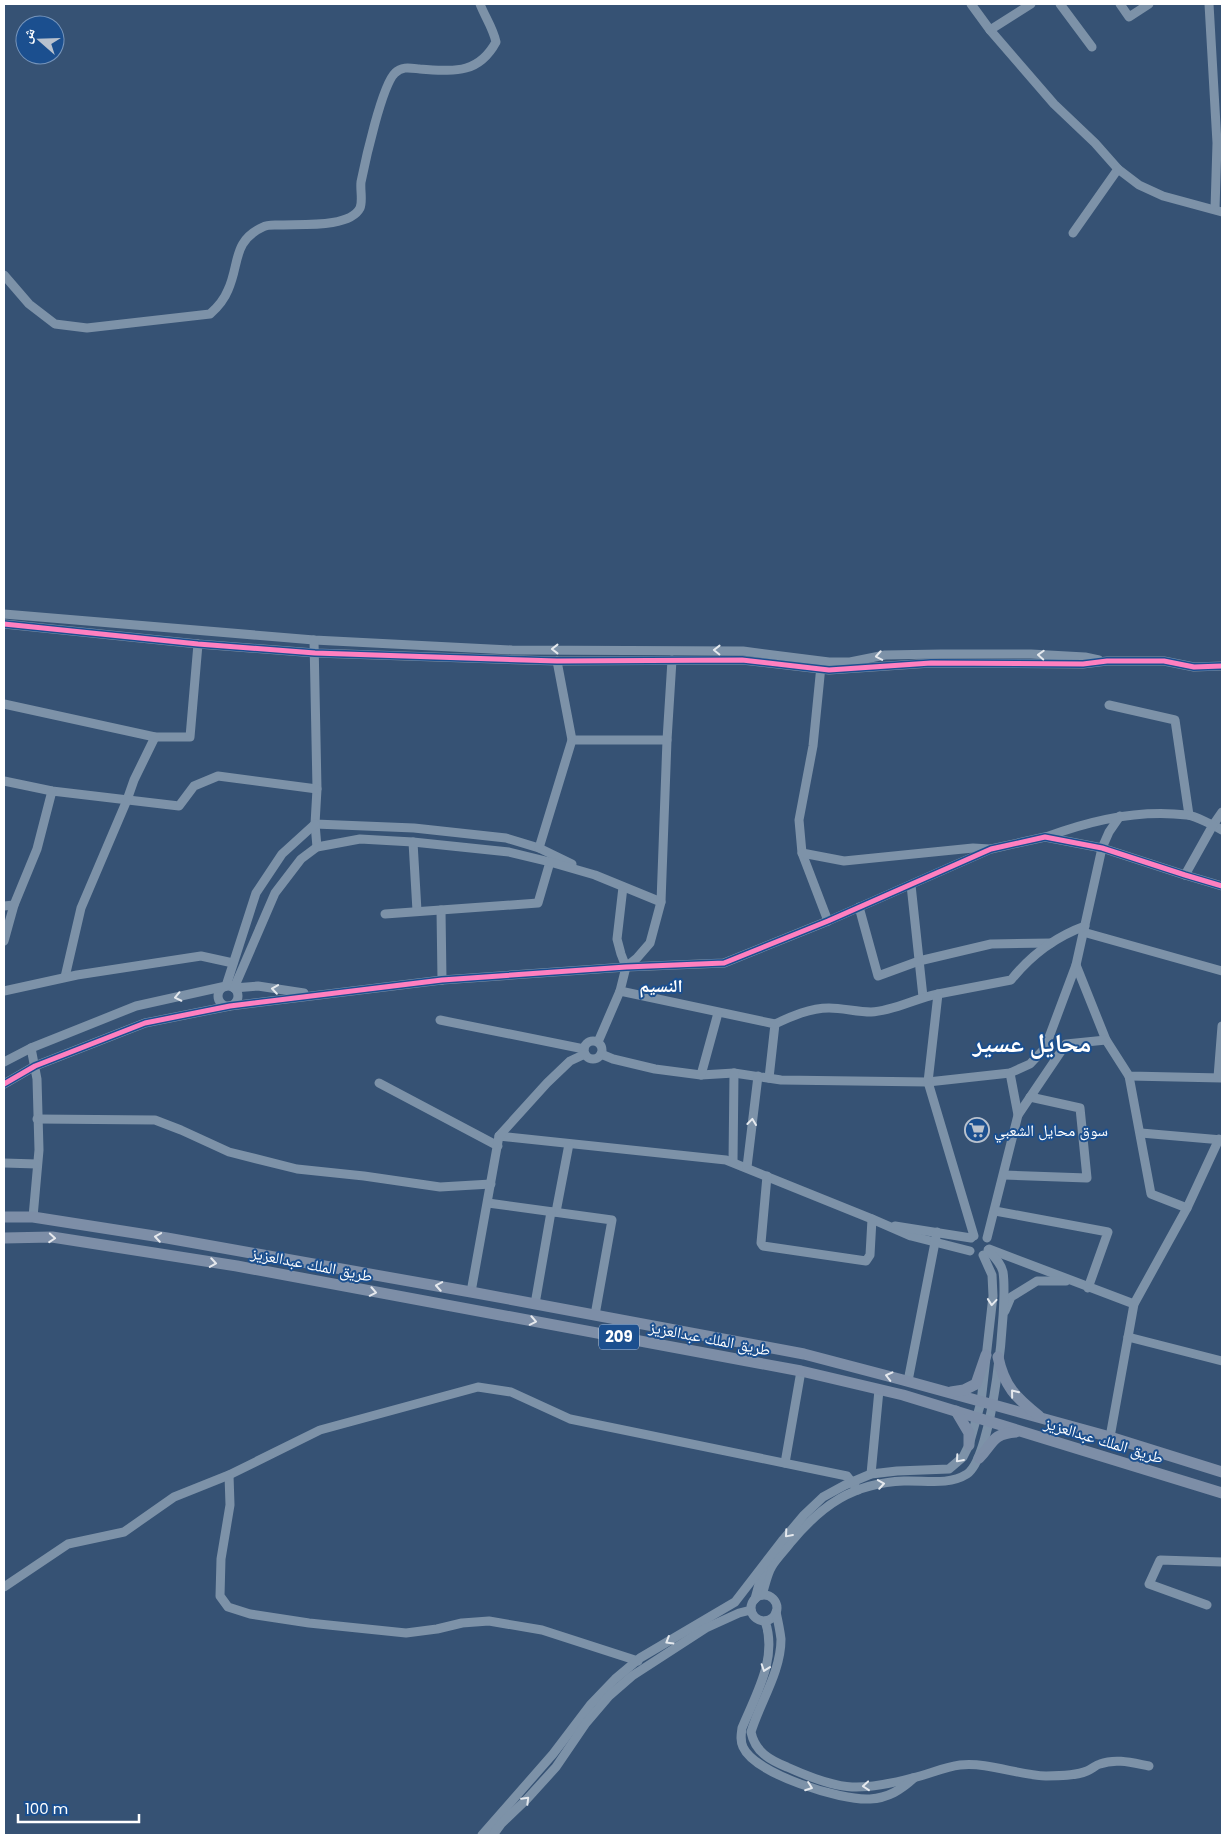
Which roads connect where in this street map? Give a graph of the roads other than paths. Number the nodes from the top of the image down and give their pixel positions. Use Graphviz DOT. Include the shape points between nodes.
graph roads {
  1 [pos="480,4"];
  2 [pos="971,4"];
  3 [pos="1031,4"];
  4 [pos="1060,4"];
  5 [pos="1120,4"];
  6 [pos="1149,4"];
  7 [pos="1208,4"];
  8 [pos="990,30"];
  9 [pos="1092,47"];
  10 [pos="1118,169"];
  11 [pos="1219,211"];
  12 [pos="1073,233"];
  13 [pos="4,274"];
  14 [pos="4,614"];
  15 [pos="4,624"];
  16 [pos="314,640"];
  17 [pos="198,644"];
  18 [pos="315,653"];
  19 [pos="672,660"];
  20 [pos="557,661"];
  21 [pos="821,665"];
  22 [pos="1222,666"];
  23 [pos="4,704"];
  24 [pos="1109,705"];
  25 [pos="155,737"];
  26 [pos="572,740"];
  27 [pos="667,740"];
  28 [pos="4,781"];
  29 [pos="317,789"];
  30 [pos="52,791"];
  31 [pos="127,800"];
  32 [pos="1222,812"];
  33 [pos="1189,815"];
  34 [pos="1120,816"];
  35 [pos="316,824"];
  36 [pos="1213,825"];
  37 [pos="1222,830"];
  38 [pos="1045,837"];
  39 [pos="413,842"];
  40 [pos="317,847"];
  41 [pos="539,848"];
  42 [pos="1102,848"];
  43 [pos="991,849"];
  44 [pos="802,853"];
  45 [pos="550,862"];
  46 [pos="595,875"];
  47 [pos="1184,875"];
  48 [pos="911,885"];
  49 [pos="1222,886"];
  50 [pos="623,887"];
  51 [pos="661,902"];
  52 [pos="14,905"];
  53 [pos="4,906"];
  54 [pos="859,907"];
  55 [pos="441,910"];
  56 [pos="417,912"];
  57 [pos="385,914"];
  58 [pos="828,921"];
  59 [pos="1084,929"];
  60 [pos="4,941"];
  61 [pos="1051,943"];
  62 [pos="919,961"];
  63 [pos="233,963"];
  64 [pos="1076,964"];
  65 [pos="626,967"];
  66 [pos="1222,971"];
  67 [pos="65,977"];
  68 [pos="442,980"];
  69 [pos="230,987"];
  70 [pos="4,991"];
  71 [pos="620,991"];
  72 [pos="938,994"];
  73 [pos="315,995"];
  74 [pos="923,997"];
  75 [pos="230,1006"];
  76 [pos="718,1013"];
  77 [pos="440,1020"];
  78 [pos="775,1024"];
  79 [pos="1222,1026"];
  80 [pos="1106,1040"];
  81 [pos="598,1042"];
  82 [pos="31,1048"];
  83 [pos="584,1052"];
  84 [pos="601,1054"];
  85 [pos="4,1062"];
  86 [pos="35,1066"];
  87 [pos="1010,1072"];
  88 [pos="734,1073"];
  89 [pos="701,1075"];
  90 [pos="758,1076"];
  91 [pos="1130,1076"];
  92 [pos="1220,1077"];
  93 [pos="769,1078"];
  94 [pos="379,1082"];
  95 [pos="928,1082"];
  96 [pos="4,1084"];
  97 [pos="1030,1097"];
  98 [pos="1018,1115"];
  99 [pos="37,1119"];
  100 [pos="1140,1133"];
  101 [pos="499,1136"];
  102 [pos="1221,1140"];
  103 [pos="569,1144"];
  104 [pos="498,1146"];
  105 [pos="733,1162"];
  106 [pos="4,1163"];
  107 [pos="37,1164"];
  108 [pos="747,1168"];
  109 [pos="1004,1175"];
  110 [pos="767,1176"];
  111 [pos="491,1184"];
  112 [pos="488,1203"];
  113 [pos="1187,1208"];
  114 [pos="995,1211"];
  115 [pos="554,1212"];
  116 [pos="4,1217"];
  117 [pos="33,1217"];
  118 [pos="872,1218"];
  119 [pos="888,1225"];
  120 [pos="937,1232"];
  121 [pos="973,1237"];
  122 [pos="4,1238"];
  123 [pos="987,1238"];
  124 [pos="935,1242"];
  125 [pos="970,1251"];
  126 [pos="987,1251"];
  127 [pos="1072,1280"];
  128 [pos="1088,1288"];
  129 [pos="471,1292"];
  130 [pos="535,1304"];
  131 [pos="1134,1304"];
  132 [pos="595,1315"];
  133 [pos="1003,1316"];
  134 [pos="1128,1337"];
  135 [pos="986,1355"];
  136 [pos="998,1357"];
  137 [pos="1222,1361"];
  138 [pos="801,1371"];
  139 [pos="908,1381"];
  140 [pos="879,1390"];
  141 [pos="946,1392"];
  142 [pos="981,1402"];
  143 [pos="993,1406"];
  144 [pos="956,1411"];
  145 [pos="977,1418"];
  146 [pos="1044,1420"];
  147 [pos="989,1423"];
  148 [pos="1019,1432"];
  149 [pos="1110,1437"];
  150 [pos="969,1445"];
  151 [pos="979,1458"];
  152 [pos="784,1463"];
  153 [pos="1222,1472"];
  154 [pos="871,1474"];
  155 [pos="229,1475"];
  156 [pos="852,1481"];
  157 [pos="858,1490"];
  158 [pos="1222,1493"];
  159 [pos="765,1562"];
  160 [pos="1222,1562"];
  161 [pos="4,1587"];
  162 [pos="758,1597"];
  163 [pos="1207,1605"];
  164 [pos="751,1610"];
  165 [pos="776,1612"];
  166 [pos="765,1621"];
  167 [pos="638,1660"];
  168 [pos="1149,1766"];
  169 [pos="914,1778"];
  170 [pos="482,1835"];
  171 [pos="493,1835"];
  1 -- 13 [label="street" via="496,42 490,53 473,67 454,70 404,68 394,74 376,120 361,184 360,208 351,219 326,224 265,225 249,234 240,246 229,290 210,314 87,328 55,324 29,304"];
  2 -- 8 [label="street"];
  3 -- 8 [label="street"];
  4 -- 9 [label="street"];
  5 -- 6 [label="street" via="1129,17"];
  7 -- 11 [label="street"];
  8 -- 10 [label="street" via="1054,104"];
  10 -- 11 [label="street" via="1163,196"];
  10 -- 12 [label="street"];
  14 -- 16 [label="street"];
  15 -- 17 [label="street"];
  16 -- 18 [label="street"];
  21 -- 16 [label="street, one-way" via="743,650 512,650"];
  17 -- 18 [label="street"];
  17 -- 25 [label="street" via="190,737"];
  18 -- 20 [label="street"];
  18 -- 29 [label="street"];
  19 -- 20 [label="street"];
  19 -- 21 [label="street"];
  19 -- 27 [label="street"];
  20 -- 26 [label="street"];
  21 -- 22 [label="street" via="1164,661 1194,667"];
  21 -- 44 [label="street" via="813,746 799,820"];
  23 -- 25 [label="street"];
  24 -- 33 [label="street" via="1175,720"];
  25 -- 31 [label="street"];
  26 -- 27 [label="street"];
  26 -- 41 [label="street"];
  27 -- 51 [label="street"];
  28 -- 30 [label="street"];
  29 -- 31 [label="street" via="218,776 194,786 179,806"];
  29 -- 35 [label="street"];
  30 -- 31 [label="street"];
  30 -- 52 [label="street" via="37,849"];
  31 -- 67 [label="street" via="81,908"];
  32 -- 36 [label="street"];
  33 -- 34 [label="street"];
  33 -- 36 [label="street"];
  34 -- 38 [label="street"];
  34 -- 42 [label="street"];
  35 -- 40 [label="street"];
  35 -- 41 [label="street" via="414,828 506,838"];
  35 -- 63 [label="street" via="282,854 256,893"];
  36 -- 37 [label="street"];
  36 -- 47 [label="street"];
  38 -- 42 [label="street"];
  38 -- 43 [label="street"];
  39 -- 40 [label="street" via="360,839"];
  39 -- 45 [label="street" via="509,852"];
  39 -- 56 [label="street"];
  40 -- 69 [label="street" via="301,859 276,893"];
  41 -- 46 [label="street"];
  42 -- 47 [label="street"];
  42 -- 59 [label="street"];
  43 -- 44 [label="street" via="844,861"];
  43 -- 48 [label="street"];
  44 -- 58 [label="street"];
  45 -- 46 [label="street"];
  45 -- 55 [label="street" via="538,903"];
  46 -- 50 [label="street"];
  47 -- 49 [label="street"];
  48 -- 54 [label="street"];
  48 -- 62 [label="street"];
  50 -- 51 [label="street"];
  50 -- 65 [label="street" via="617,938"];
  51 -- 65 [label="street" via="650,943"];
  52 -- 53 [label="street"];
  52 -- 60 [label="street"];
  54 -- 58 [label="street"];
  54 -- 62 [label="street" via="878,976"];
  55 -- 56 [label="street"];
  55 -- 68 [label="street"];
  56 -- 57 [label="street"];
  58 -- 65 [label="street" via="724,963"];
  59 -- 61 [label="street" via="1063,934"];
  59 -- 64 [label="street"];
  59 -- 66 [label="street"];
  61 -- 62 [label="street" via="991,944"];
  61 -- 72 [label="street" via="1024,963 1011,980"];
  62 -- 74 [label="street"];
  63 -- 67 [label="street" via="201,956"];
  63 -- 69 [label="street"];
  64 -- 80 [label="street"];
  64 -- 87 [label="street" via="1045,1048 1030,1064"];
  65 -- 68 [label="street"];
  65 -- 71 [label="street"];
  67 -- 70 [label="street"];
  68 -- 73 [label="street"];
  73 -- 69 [label="street, one-way" via="258,986"];
  69 -- 75 [label="street" via="238,996"];
  69 -- 75 [label="street" via="221,989 219,998 221,1003"];
  69 -- 82 [label="street, one-way" via="136,1006"];
  71 -- 76 [label="street"];
  71 -- 81 [label="street"];
  72 -- 74 [label="street"];
  72 -- 95 [label="street"];
  73 -- 75 [label="street"];
  74 -- 78 [label="street" via="872,1012 829,1008 802,1012"];
  75 -- 86 [label="street" via="145,1023"];
  76 -- 78 [label="street"];
  76 -- 89 [label="street"];
  77 -- 83 [label="street"];
  78 -- 93 [label="street"];
  79 -- 92 [label="street"];
  80 -- 91 [label="street"];
  80 -- 97 [label="street" via="1066,1044"];
  81 -- 83 [label="street" via="590,1041"];
  81 -- 84 [label="street"];
  82 -- 85 [label="street"];
  82 -- 86 [label="street"];
  83 -- 84 [label="street" via="588,1058 594,1059"];
  83 -- 101 [label="street" via="547,1083"];
  84 -- 89 [label="street" via="612,1059"];
  86 -- 96 [label="street"];
  86 -- 99 [label="street"];
  87 -- 95 [label="street"];
  87 -- 98 [label="street"];
  88 -- 89 [label="street"];
  88 -- 90 [label="street"];
  88 -- 105 [label="street"];
  90 -- 93 [label="street"];
  108 -- 90 [label="street, one-way"];
  91 -- 92 [label="street"];
  91 -- 100 [label="street"];
  93 -- 95 [label="street"];
  94 -- 104 [label="street"];
  95 -- 121 [label="street"];
  97 -- 98 [label="street"];
  97 -- 109 [label="street" via="1080,1108 1087,1178"];
  98 -- 109 [label="street"];
  99 -- 107 [label="street"];
  99 -- 111 [label="street" via="156,1120 229,1152 297,1169 440,1187"];
  100 -- 102 [label="street"];
  100 -- 113 [label="street" via="1151,1194"];
  101 -- 103 [label="street"];
  101 -- 104 [label="street"];
  102 -- 113 [label="street"];
  103 -- 105 [label="street"];
  103 -- 115 [label="street"];
  104 -- 111 [label="street"];
  105 -- 108 [label="street"];
  106 -- 107 [label="street"];
  107 -- 117 [label="street"];
  108 -- 110 [label="street"];
  109 -- 114 [label="street"];
  110 -- 118 [label="street"];
  110 -- 118 [label="street" via="763,1246 866,1261 870,1255"];
  111 -- 112 [label="street"];
  112 -- 115 [label="street"];
  112 -- 129 [label="street"];
  113 -- 131 [label="street"];
  114 -- 123 [label="street"];
  114 -- 128 [label="street" via="1108,1232"];
  115 -- 130 [label="street"];
  115 -- 132 [label="street" via="612,1220"];
  116 -- 117 [label="main road, طريق الملك عبدالعزيز / 209"];
  129 -- 117 [label="main road, طريق الملك عبدالعزيز / 209, one-way"];
  118 -- 119 [label="street"];
  119 -- 120 [label="street"];
  119 -- 124 [label="street" via="911,1236"];
  120 -- 121 [label="street"];
  120 -- 124 [label="street"];
  121 -- 123 [label="street" via="981,1235"];
  121 -- 125 [label="street"];
  122 -- 138 [label="main road, طريق الملك عبدالعزيز / 209, one-way" via="52,1238 237,1266"];
  123 -- 126 [label="street" via="990,1245"];
  124 -- 125 [label="street"];
  124 -- 139 [label="street"];
  125 -- 126 [label="street" via="975,1255"];
  126 -- 127 [label="street"];
  126 -- 133 [label="street" via="1000,1263 1003,1271"];
  126 -- 135 [label="street, one-way" via="993,1296"];
  127 -- 128 [label="street"];
  127 -- 133 [label="street" via="1037,1281 1011,1297"];
  128 -- 131 [label="street"];
  129 -- 130 [label="main road, طريق الملك عبدالعزيز / 209"];
  130 -- 132 [label="main road, طريق الملك عبدالعزيز / 209"];
  131 -- 134 [label="street"];
  139 -- 132 [label="main road, طريق الملك عبدالعزيز / 209, one-way" via="804,1354"];
  133 -- 136 [label="street"];
  134 -- 137 [label="street"];
  134 -- 149 [label="street"];
  135 -- 141 [label="main road" via="976,1384 964,1390"];
  135 -- 142 [label="street"];
  136 -- 143 [label="street"];
  146 -- 136 [label="main road, one-way" via="1010,1388"];
  138 -- 140 [label="main road, طريق الملك عبدالعزيز / 209"];
  138 -- 152 [label="street"];
  139 -- 141 [label="main road, طريق الملك عبدالعزيز / 209"];
  140 -- 144 [label="main road, طريق الملك عبدالعزيز / 209"];
  140 -- 154 [label="street"];
  141 -- 142 [label="main road, طريق الملك عبدالعزيز / 209"];
  142 -- 143 [label="main road, طريق الملك عبدالعزيز / 209"];
  142 -- 145 [label="street"];
  143 -- 146 [label="main road, طريق الملك عبدالعزيز / 209"];
  143 -- 147 [label="street"];
  144 -- 145 [label="main road, طريق الملك عبدالعزيز / 209"];
  144 -- 150 [label="main road" via="969,1433"];
  145 -- 147 [label="main road, طريق الملك عبدالعزيز / 209"];
  145 -- 150 [label="street"];
  146 -- 149 [label="main road, طريق الملك عبدالعزيز / 209"];
  147 -- 148 [label="main road, طريق الملك عبدالعزيز / 209"];
  147 -- 151 [label="street"];
  148 -- 151 [label="main road" via="993,1440"];
  148 -- 158 [label="main road, طريق الملك عبدالعزيز / 209"];
  149 -- 153 [label="main road, طريق الملك عبدالعزيز / 209"];
  150 -- 154 [label="street, one-way" via="963,1457 950,1468"];
  157 -- 151 [label="street, one-way" via="880,1483 947,1482 968,1474"];
  152 -- 155 [label="street" via="570,1419 511,1392 478,1387 320,1430"];
  152 -- 156 [label="street" via="847,1476"];
  154 -- 156 [label="street"];
  155 -- 161 [label="street" via="174,1497 124,1532 68,1544"];
  155 -- 167 [label="street" via="230,1505 221,1559 220,1596 228,1607 250,1614 309,1623 406,1633 489,1621 542,1630"];
  156 -- 157 [label="street"];
  156 -- 159 [label="street, one-way" via="823,1497"];
  157 -- 162 [label="street" via="821,1510 804,1528 772,1566"];
  159 -- 162 [label="street"];
  159 -- 167 [label="street, one-way" via="735,1602"];
  160 -- 163 [label="street" via="1160,1560 1148,1584"];
  162 -- 164 [label="street" via="752,1602"];
  162 -- 165 [label="street" via="771,1596 776,1603"];
  164 -- 166 [label="street" via="755,1617"];
  171 -- 164 [label="street, one-way" via="556,1767 608,1696 632,1676 706,1628"];
  165 -- 166 [label="street"];
  169 -- 165 [label="street, one-way" via="851,1787 803,1774 779,1764 759,1750 753,1742 752,1732 779,1653 781,1639"];
  166 -- 169 [label="street, one-way" via="770,1654 740,1738 751,1758 760,1766 797,1782 823,1792 852,1797 870,1799 887,1796 901,1790"];
  167 -- 170 [label="street" via="590,1704 553,1754"];
  168 -- 169 [label="street" via="1120,1761 1101,1763 1085,1772 1045,1776 961,1765"];
}
